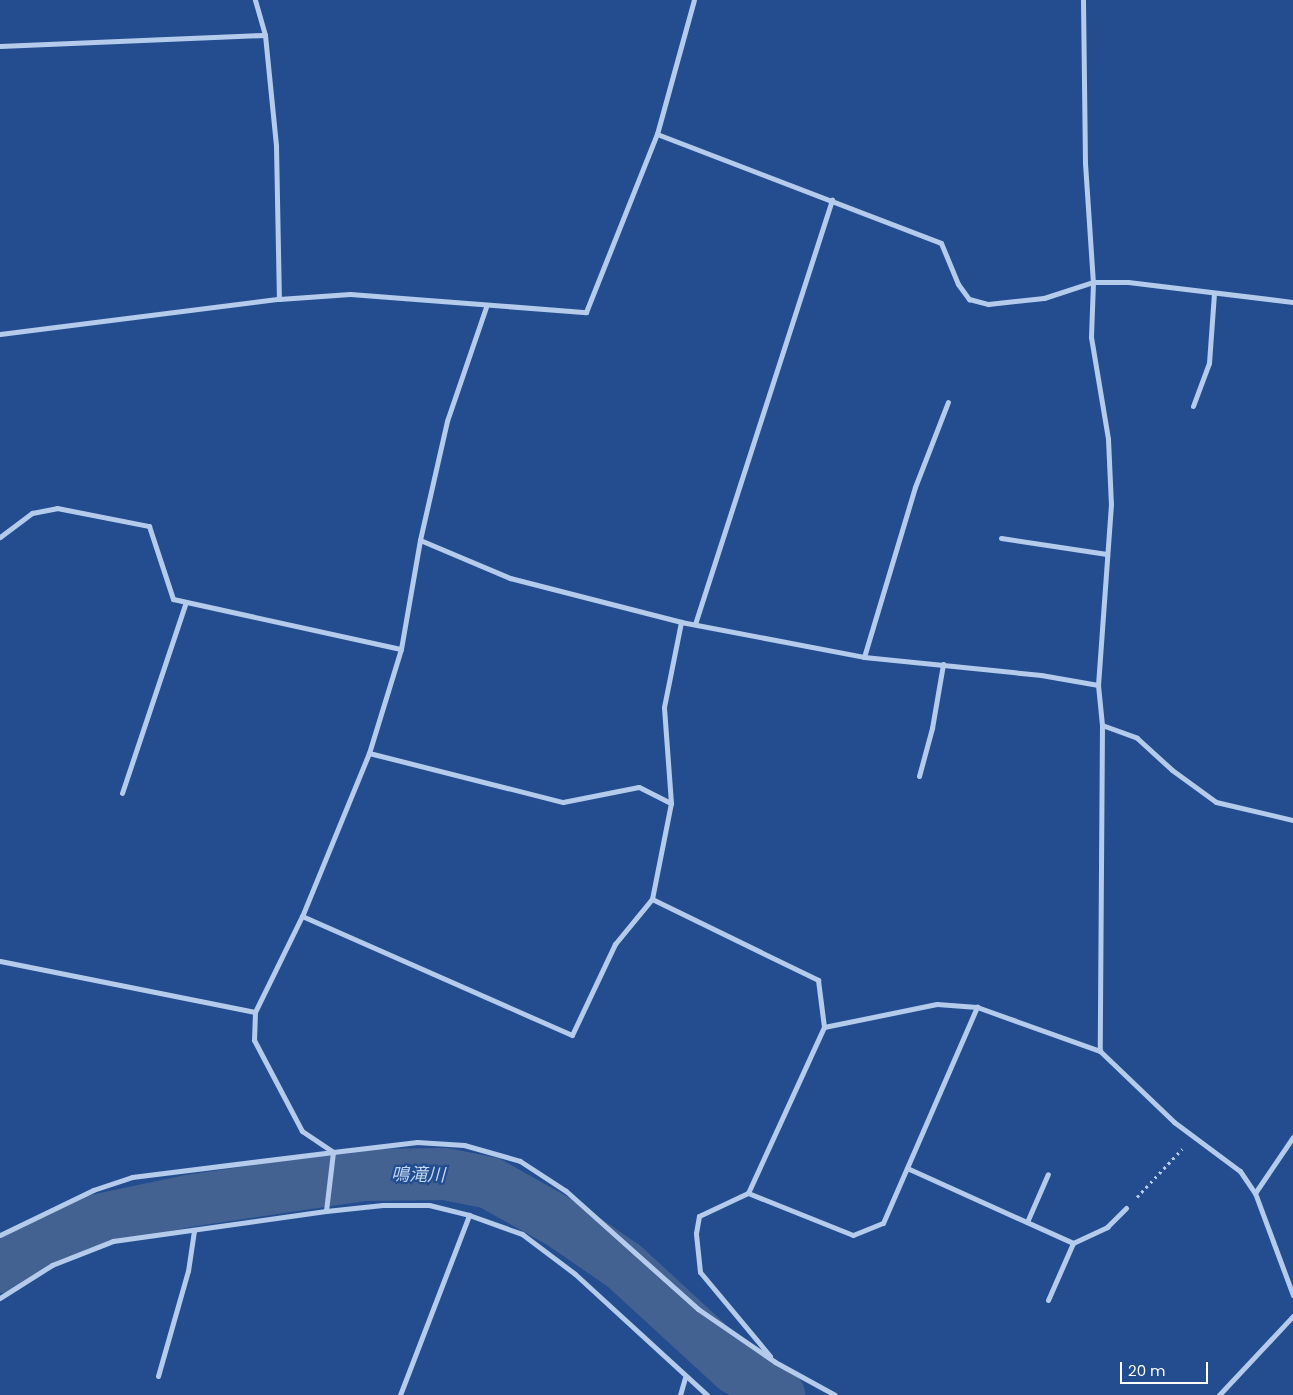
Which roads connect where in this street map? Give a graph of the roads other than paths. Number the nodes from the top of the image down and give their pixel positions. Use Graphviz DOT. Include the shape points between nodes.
graph roads {
  1 [pos="255,0"];
  2 [pos="694,0"];
  3 [pos="1083,0"];
  4 [pos="265,35"];
  5 [pos="0,46"];
  6 [pos="657,134"];
  7 [pos="832,200"];
  8 [pos="1093,282"];
  9 [pos="1214,293"];
  10 [pos="278,299"];
  11 [pos="1293,302"];
  12 [pos="486,307"];
  13 [pos="0,334"];
  14 [pos="948,402"];
  15 [pos="1193,406"];
  16 [pos="0,537"];
  17 [pos="1001,538"];
  18 [pos="420,540"];
  19 [pos="1107,554"];
  20 [pos="186,602"];
  21 [pos="681,622"];
  22 [pos="695,624"];
  23 [pos="401,649"];
  24 [pos="864,657"];
  25 [pos="943,664"];
  26 [pos="1098,685"];
  27 [pos="1102,725"];
  28 [pos="369,754"];
  29 [pos="918,776"];
  30 [pos="122,793"];
  31 [pos="670,804"];
  32 [pos="1293,820"];
  33 [pos="652,899"];
  34 [pos="302,916"];
  35 [pos="0,961"];
  36 [pos="976,1007"];
  37 [pos="255,1012"];
  38 [pos="824,1027"];
  39 [pos="1100,1051"];
  40 [pos="1293,1137"];
  41 [pos="333,1152"];
  42 [pos="907,1168"];
  43 [pos="1048,1174"];
  44 [pos="748,1193"];
  45 [pos="1255,1193"];
  46 [pos="1126,1208"];
  47 [pos="326,1211"];
  48 [pos="469,1215"];
  49 [pos="1027,1222"];
  50 [pos="194,1231"];
  51 [pos="0,1235"];
  52 [pos="1074,1243"];
  53 [pos="1293,1295"];
  54 [pos="0,1298"];
  55 [pos="1048,1300"];
  56 [pos="1293,1316"];
  57 [pos="775,1362"];
  58 [pos="158,1376"];
  59 [pos="686,1378"];
  60 [pos="400,1395"];
  61 [pos="680,1395"];
  62 [pos="707,1395"];
  63 [pos="835,1395"];
  64 [pos="1219,1395"];
  1 -- 4 [label="street"];
  2 -- 6 [label="street"];
  3 -- 8 [label="street" via="1085,163"];
  4 -- 5 [label="street"];
  4 -- 10 [label="street" via="276,146"];
  6 -- 7 [label="street"];
  6 -- 12 [label="street" via="586,312"];
  7 -- 8 [label="street" via="941,242 958,284 969,299 988,304 1044,298"];
  7 -- 22 [label="street"];
  8 -- 9 [label="street" via="1128,282"];
  8 -- 19 [label="street" via="1090,337 1108,439 1111,504"];
  9 -- 11 [label="street"];
  9 -- 15 [label="street" via="1209,363"];
  10 -- 12 [label="street" via="350,294"];
  10 -- 13 [label="street"];
  12 -- 18 [label="street" via="447,421"];
  14 -- 24 [label="street" via="915,487"];
  16 -- 20 [label="street" via="32,514 57,508 149,526 173,599"];
  17 -- 19 [label="street"];
  18 -- 21 [label="street" via="510,578"];
  18 -- 23 [label="street"];
  19 -- 26 [label="street"];
  20 -- 23 [label="street"];
  20 -- 30 [label="street"];
  21 -- 22 [label="street"];
  21 -- 31 [label="street" via="664,707"];
  22 -- 24 [label="street"];
  23 -- 28 [label="street"];
  24 -- 25 [label="street"];
  25 -- 26 [label="street"];
  25 -- 29 [label="street" via="932,728"];
  26 -- 27 [label="street"];
  27 -- 32 [label="street" via="1137,738 1172,770 1216,802"];
  27 -- 39 [label="street"];
  28 -- 31 [label="street" via="563,802 639,787"];
  28 -- 34 [label="street"];
  31 -- 33 [label="street"];
  33 -- 34 [label="street" via="615,944 572,1035"];
  33 -- 38 [label="street" via="818,980"];
  34 -- 37 [label="street"];
  35 -- 37 [label="street"];
  36 -- 38 [label="street" via="937,1004"];
  36 -- 39 [label="street"];
  36 -- 42 [label="street"];
  37 -- 41 [label="street" via="254,1040 302,1131"];
  38 -- 44 [label="street"];
  39 -- 45 [label="street" via="1174,1122 1240,1171"];
  40 -- 45 [label="street"];
  41 -- 47 [label="street"];
  41 -- 51 [label="street" via="132,1177 93,1190"];
  41 -- 57 [label="street" via="417,1142 464,1145 520,1161 566,1191 698,1309"];
  42 -- 44 [label="street" via="883,1223 853,1235"];
  42 -- 49 [label="street"];
  43 -- 49 [label="street"];
  44 -- 57 [label="street" via="699,1216 696,1233 700,1272"];
  45 -- 53 [label="street"];
  46 -- 52 [label="street" via="1107,1227"];
  47 -- 48 [label="street" via="383,1205 429,1206"];
  47 -- 50 [label="street"];
  48 -- 59 [label="street" via="522,1234 537,1245 575,1274"];
  48 -- 60 [label="street"];
  49 -- 52 [label="street"];
  50 -- 54 [label="street" via="113,1241 52,1265"];
  50 -- 58 [label="street" via="188,1271"];
  52 -- 55 [label="street"];
  56 -- 64 [label="street"];
  57 -- 63 [label="street"];
  59 -- 61 [label="street"];
  59 -- 62 [label="street"];
}
